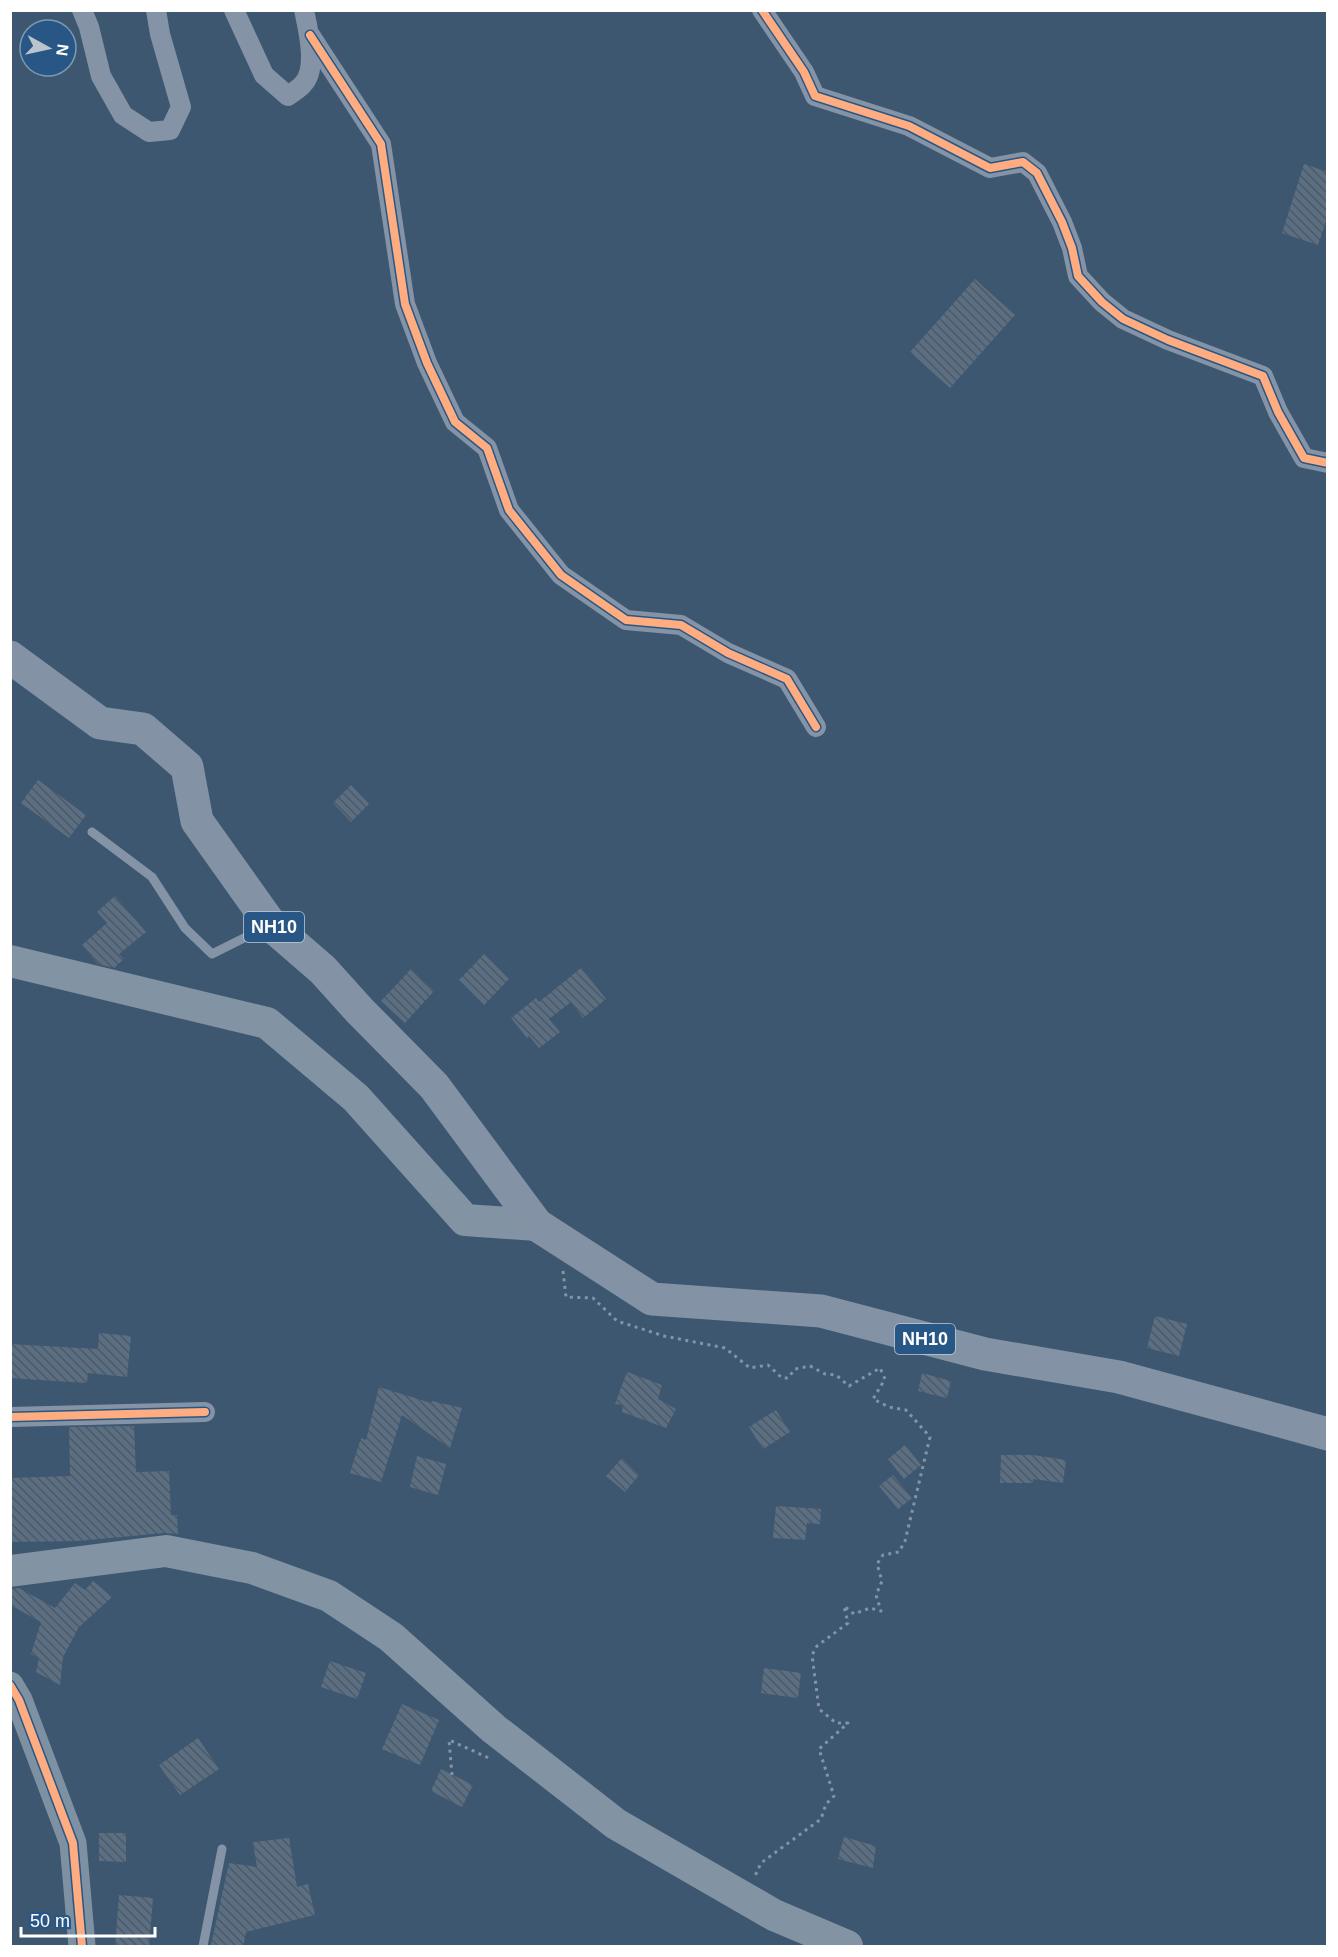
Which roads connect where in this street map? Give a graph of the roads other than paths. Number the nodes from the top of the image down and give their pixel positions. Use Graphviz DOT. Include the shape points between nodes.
graph roads {
  1 [pos="82,10"];
  2 [pos="156,10"];
  3 [pos="234,10"];
  4 [pos="304,10"];
  5 [pos="762,10"];
  6 [pos="310,35"];
  7 [pos="1328,463"];
  8 [pos="10,657"];
  9 [pos="816,727"];
  10 [pos="92,832"];
  11 [pos="271,924"];
  12 [pos="10,961"];
  13 [pos="537,1225"];
  14 [pos="205,1412"];
  15 [pos="10,1417"];
  16 [pos="1328,1434"];
  17 [pos="10,1571"];
  18 [pos="10,1685"];
  19 [pos="222,1849"];
  20 [pos="82,1947"];
  21 [pos="203,1947"];
  22 [pos="847,1947"];
  1 -- 2 [label="street" via="101,76 123,115 149,132 170,130 181,107"];
  3 -- 6 [label="street" via="264,75 288,96 304,83 310,71"];
  4 -- 6 [label="street"];
  5 -- 7 [label="street" via="804,72 815,96 909,126 990,168 1023,162 1037,173 1062,222 1078,276 1102,302 1123,319 1167,340 1263,376 1304,458"];
  6 -- 9 [label="street" via="381,144 405,304 455,422 487,448 509,510 561,575 626,620 681,625 728,653 787,679"];
  8 -- 11 [label="highway, NH10" via="100,723 143,729 187,767 197,821"];
  10 -- 11 [label="lane" via="152,877 185,928 212,954"];
  11 -- 13 [label="highway, NH10" via="323,970 434,1086"];
  12 -- 13 [label="main road" via="267,1023 356,1098 465,1220"];
  13 -- 16 [label="highway, NH10" via="652,1299 821,1311 985,1354 1119,1377"];
  14 -- 15 [label="street"];
  17 -- 22 [label="main road" via="166,1551 252,1568 329,1596 391,1637 494,1730 616,1824 743,1899"];
  18 -- 20 [label="street" via="73,1843"];
  19 -- 21 [label="lane"];
}
